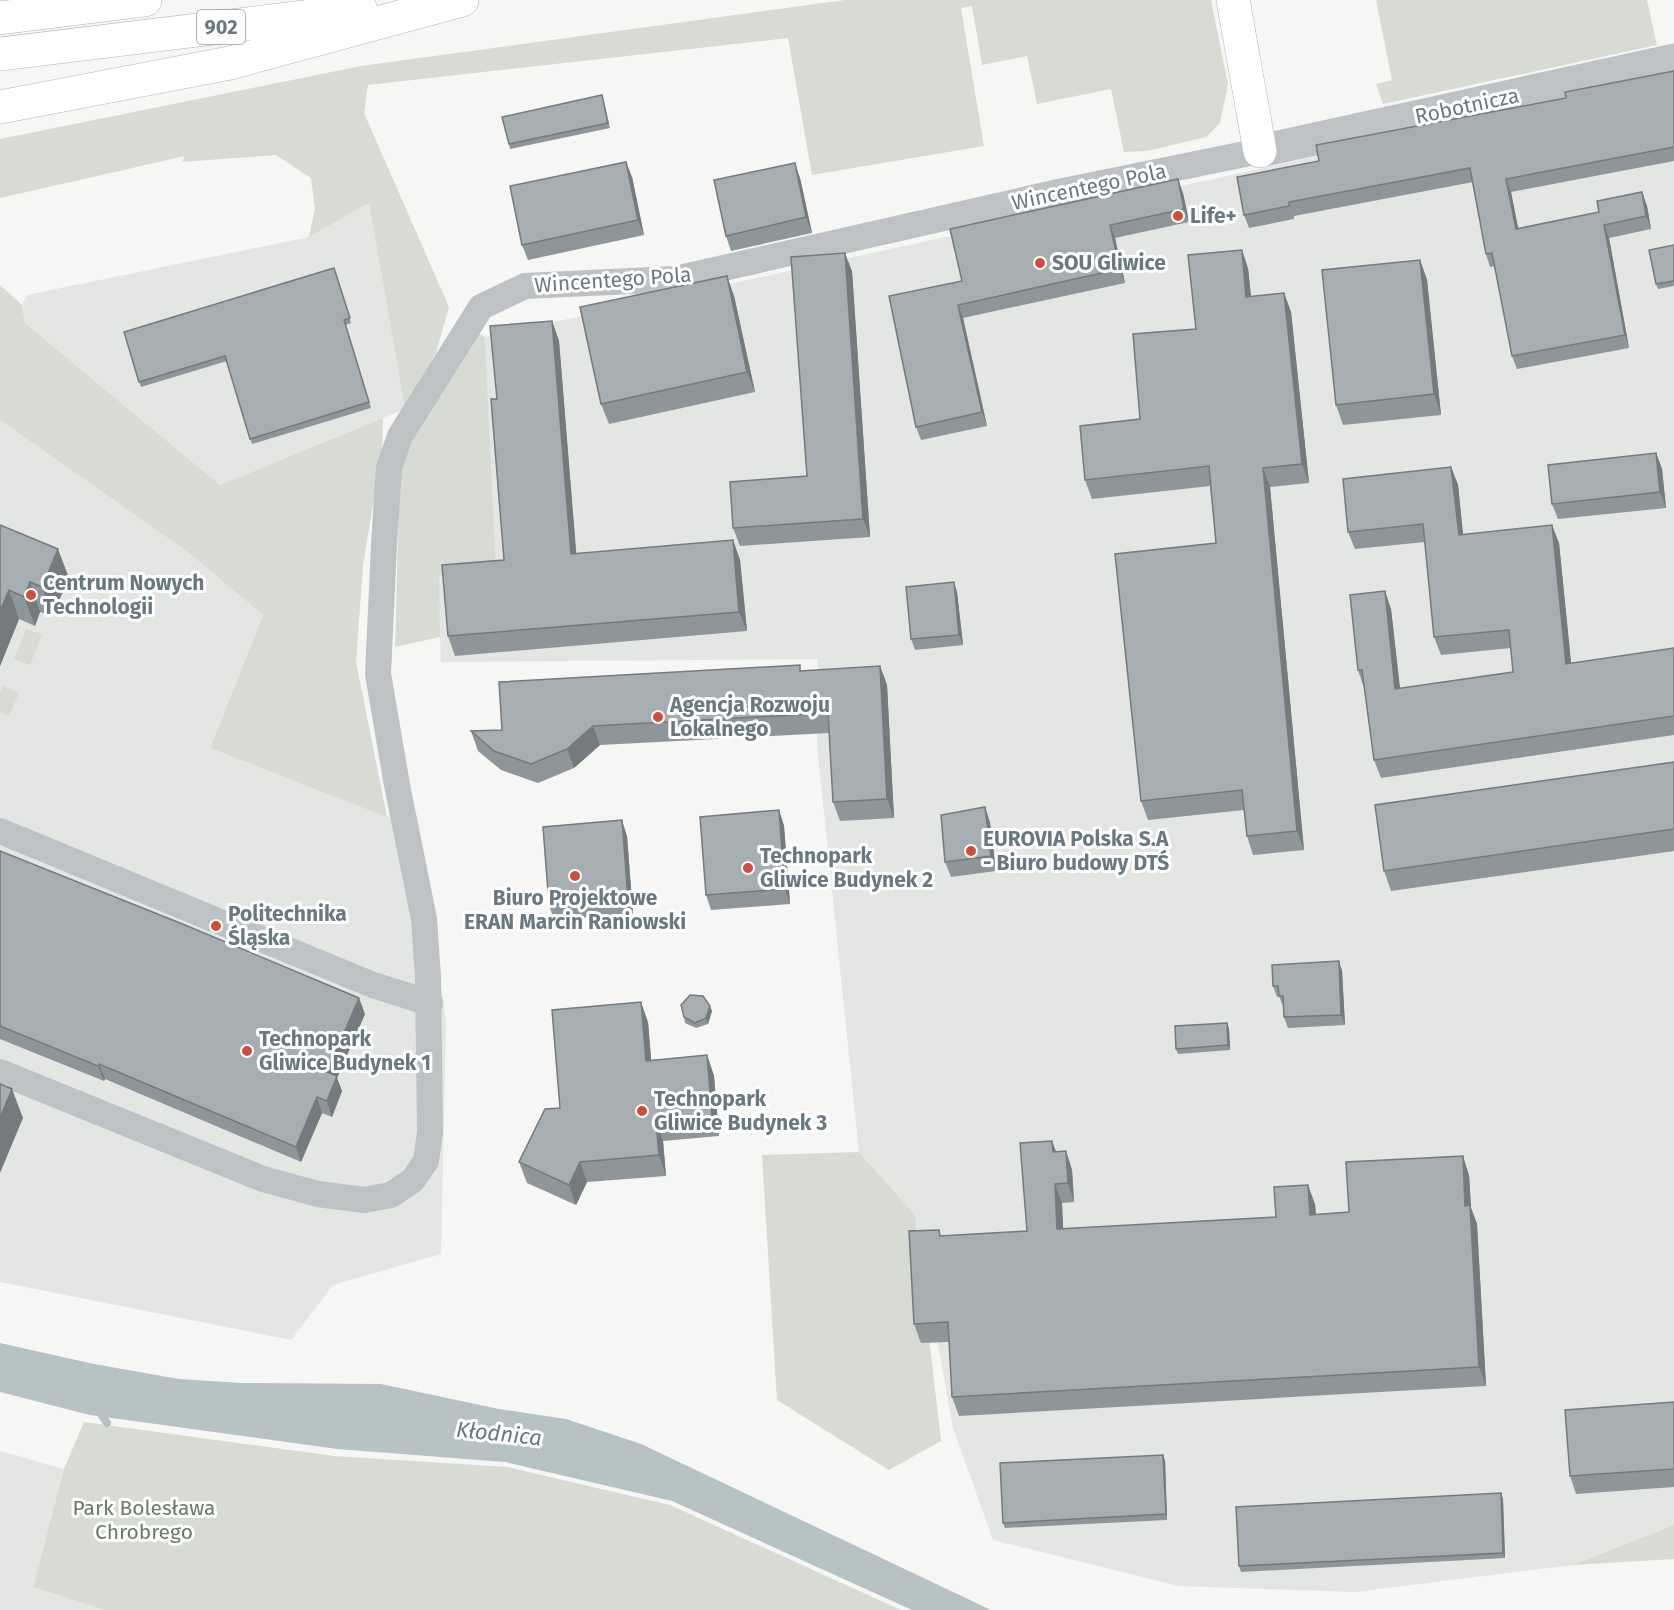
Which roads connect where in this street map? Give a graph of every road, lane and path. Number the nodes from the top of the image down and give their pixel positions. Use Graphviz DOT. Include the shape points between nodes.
graph roads {
  1 [pos="145,0"];
  2 [pos="443,0"];
  3 [pos="462,0"];
  4 [pos="1233,0"];
  5 [pos="0,18"];
  6 [pos="0,54"];
  7 [pos="1674,60"];
  8 [pos="0,107"];
  9 [pos="1260,151"];
  10 [pos="0,831"];
  11 [pos="430,1003"];
  12 [pos="0,1072"];
  1 -- 5 [label="main road"];
  2 -- 6 [label="main road, 902"];
  3 -- 8 [label="main road" via="230,63"];
  4 -- 9 [label="main road"];
  7 -- 9 [label="street, Robotnicza"];
  9 -- 11 [label="street, Wincentego Pola" via="1063,191 675,279 525,286 482,307 400,436 389,468 378,674 424,920"];
  10 -- 11 [label="street" via="373,985"];
  11 -- 12 [label="street, Wincentego Pola" via="430,1132 426,1161 413,1180 391,1195 364,1200 318,1194 263,1179"];
}
